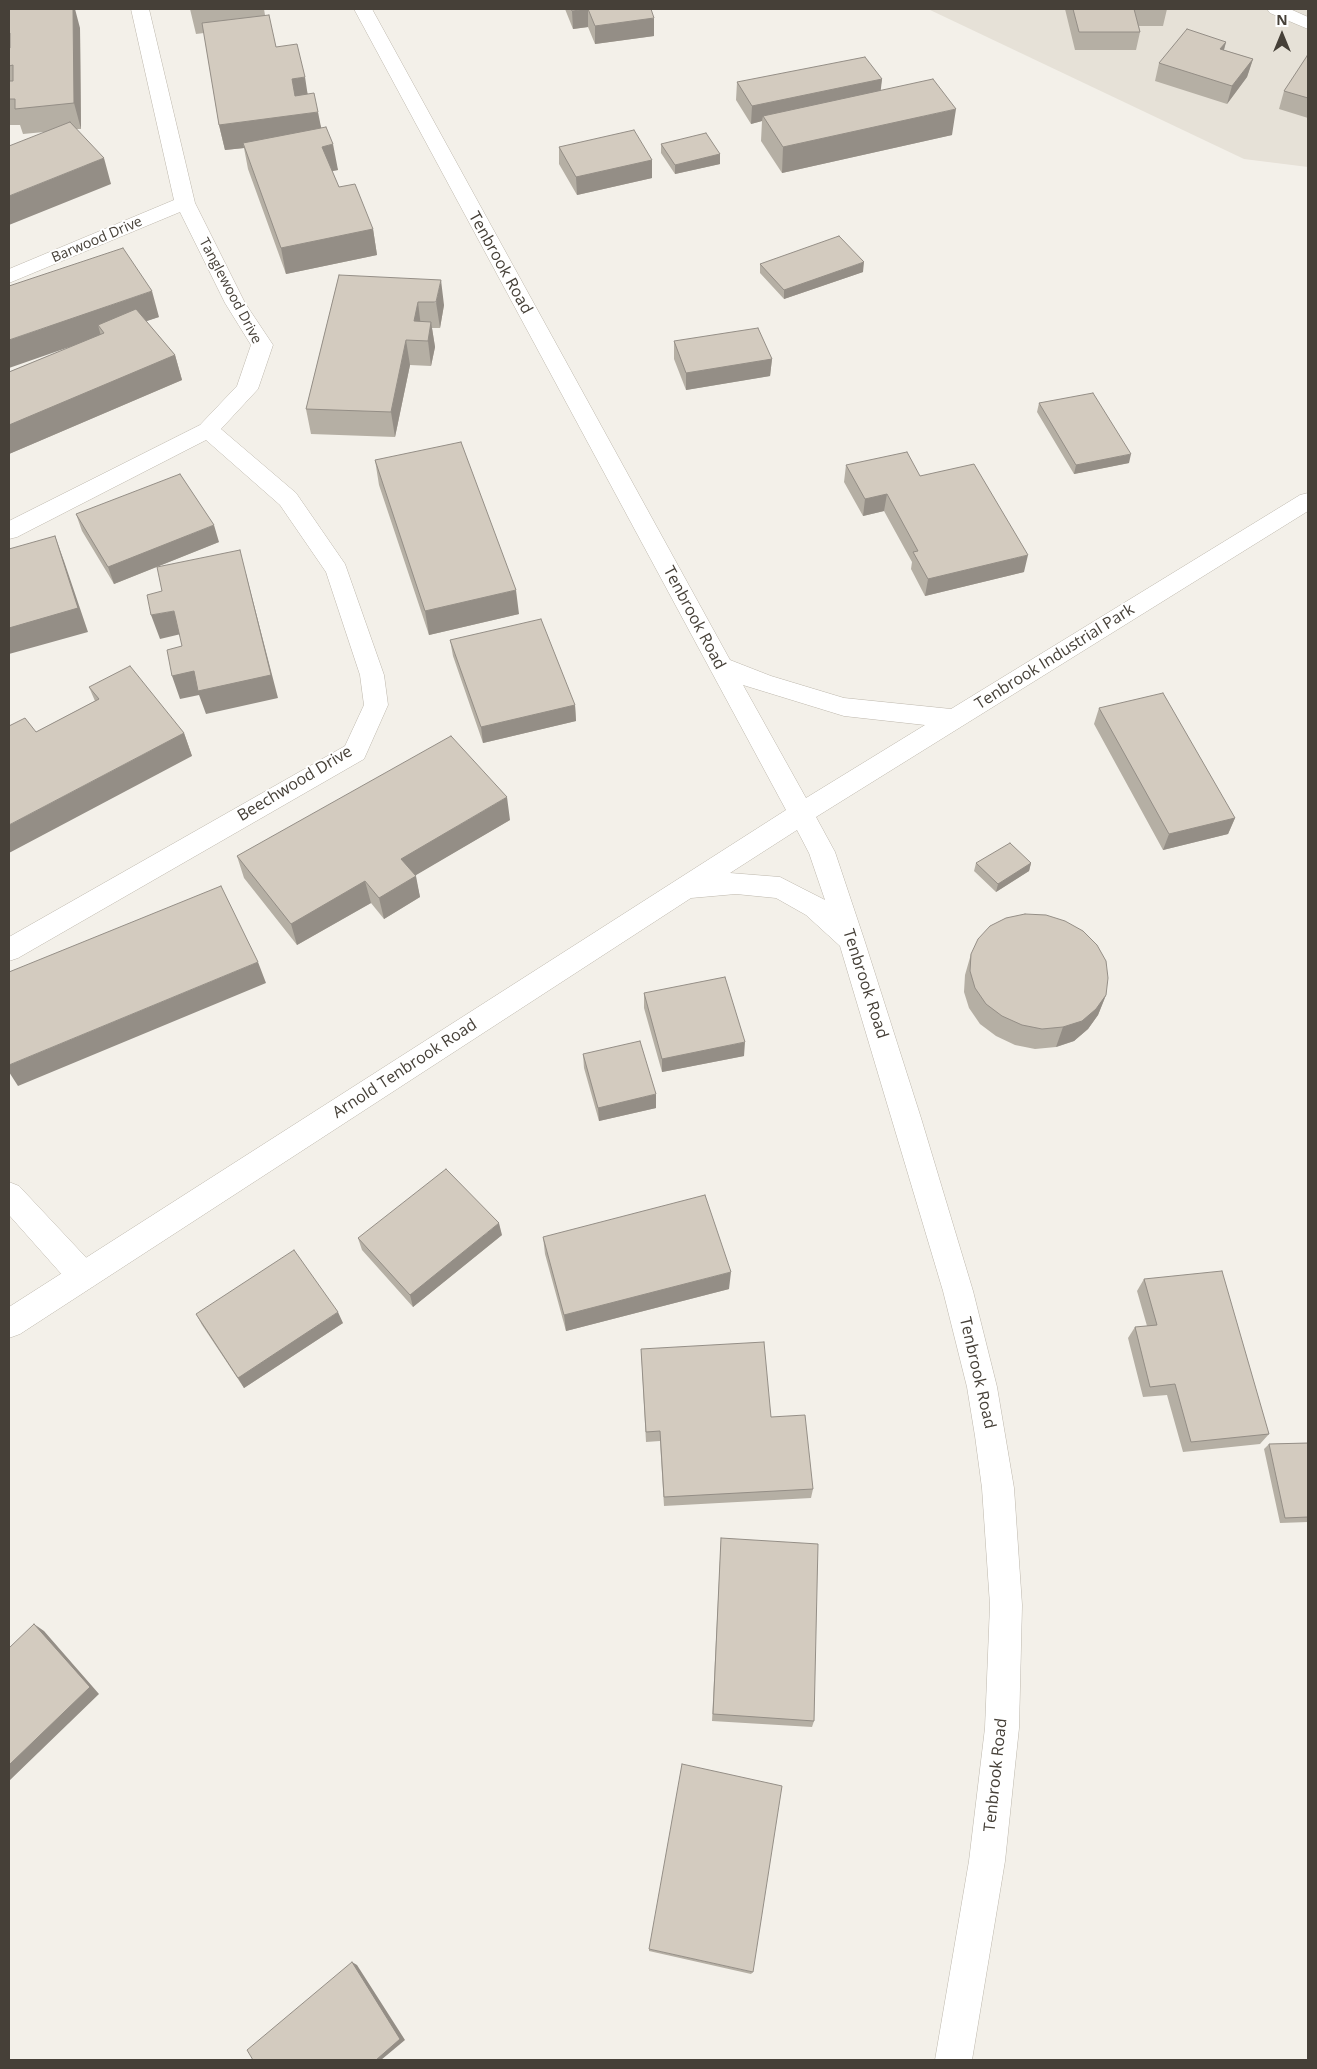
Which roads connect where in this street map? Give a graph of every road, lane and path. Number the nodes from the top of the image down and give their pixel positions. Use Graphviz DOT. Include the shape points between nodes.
graph roads {
  1 [pos="140,9"];
  2 [pos="363,9"];
  3 [pos="1276,9"];
  4 [pos="1308,24"];
  5 [pos="185,203"];
  6 [pos="9,277"];
  7 [pos="208,430"];
  8 [pos="1308,501"];
  9 [pos="9,531"];
  10 [pos="720,666"];
  11 [pos="954,719"];
  12 [pos="801,814"];
  13 [pos="686,888"];
  14 [pos="851,939"];
  15 [pos="9,950"];
  16 [pos="9,1195"];
  17 [pos="83,1276"];
  18 [pos="9,1324"];
  19 [pos="954,2060"];
  1 -- 5 [label="street, Tanglewood Drive"];
  2 -- 10 [label="street, Tenbrook Road"];
  3 -- 4 [label="street"];
  5 -- 6 [label="street, Barwood Drive"];
  5 -- 7 [label="street, Tanglewood Drive" via="235,303 262,345 246,389"];
  7 -- 9 [label="street, Tanglewood Drive"];
  7 -- 15 [label="street, Beechwood Drive" via="288,498 337,570 372,675 376,705 355,752"];
  8 -- 11 [label="street, Tenbrook Industrial Park"];
  10 -- 11 [label="street" via="844,707"];
  10 -- 12 [label="street, Tenbrook Road"];
  11 -- 12 [label="street, Tenbrook Industrial Park"];
  12 -- 13 [label="street, Arnold Tenbrook Road"];
  12 -- 14 [label="street, Tenbrook Road" via="822,852"];
  13 -- 14 [label="street" via="736,883 780,888 815,906"];
  13 -- 17 [label="street, Arnold Tenbrook Road"];
  14 -- 19 [label="street, Tenbrook Road" via="958,1292 982,1386 998,1488 1006,1605 1002,1728 987,1861"];
  16 -- 17 [label="street"];
  17 -- 18 [label="street, Arnold Tenbrook Road"];
}
